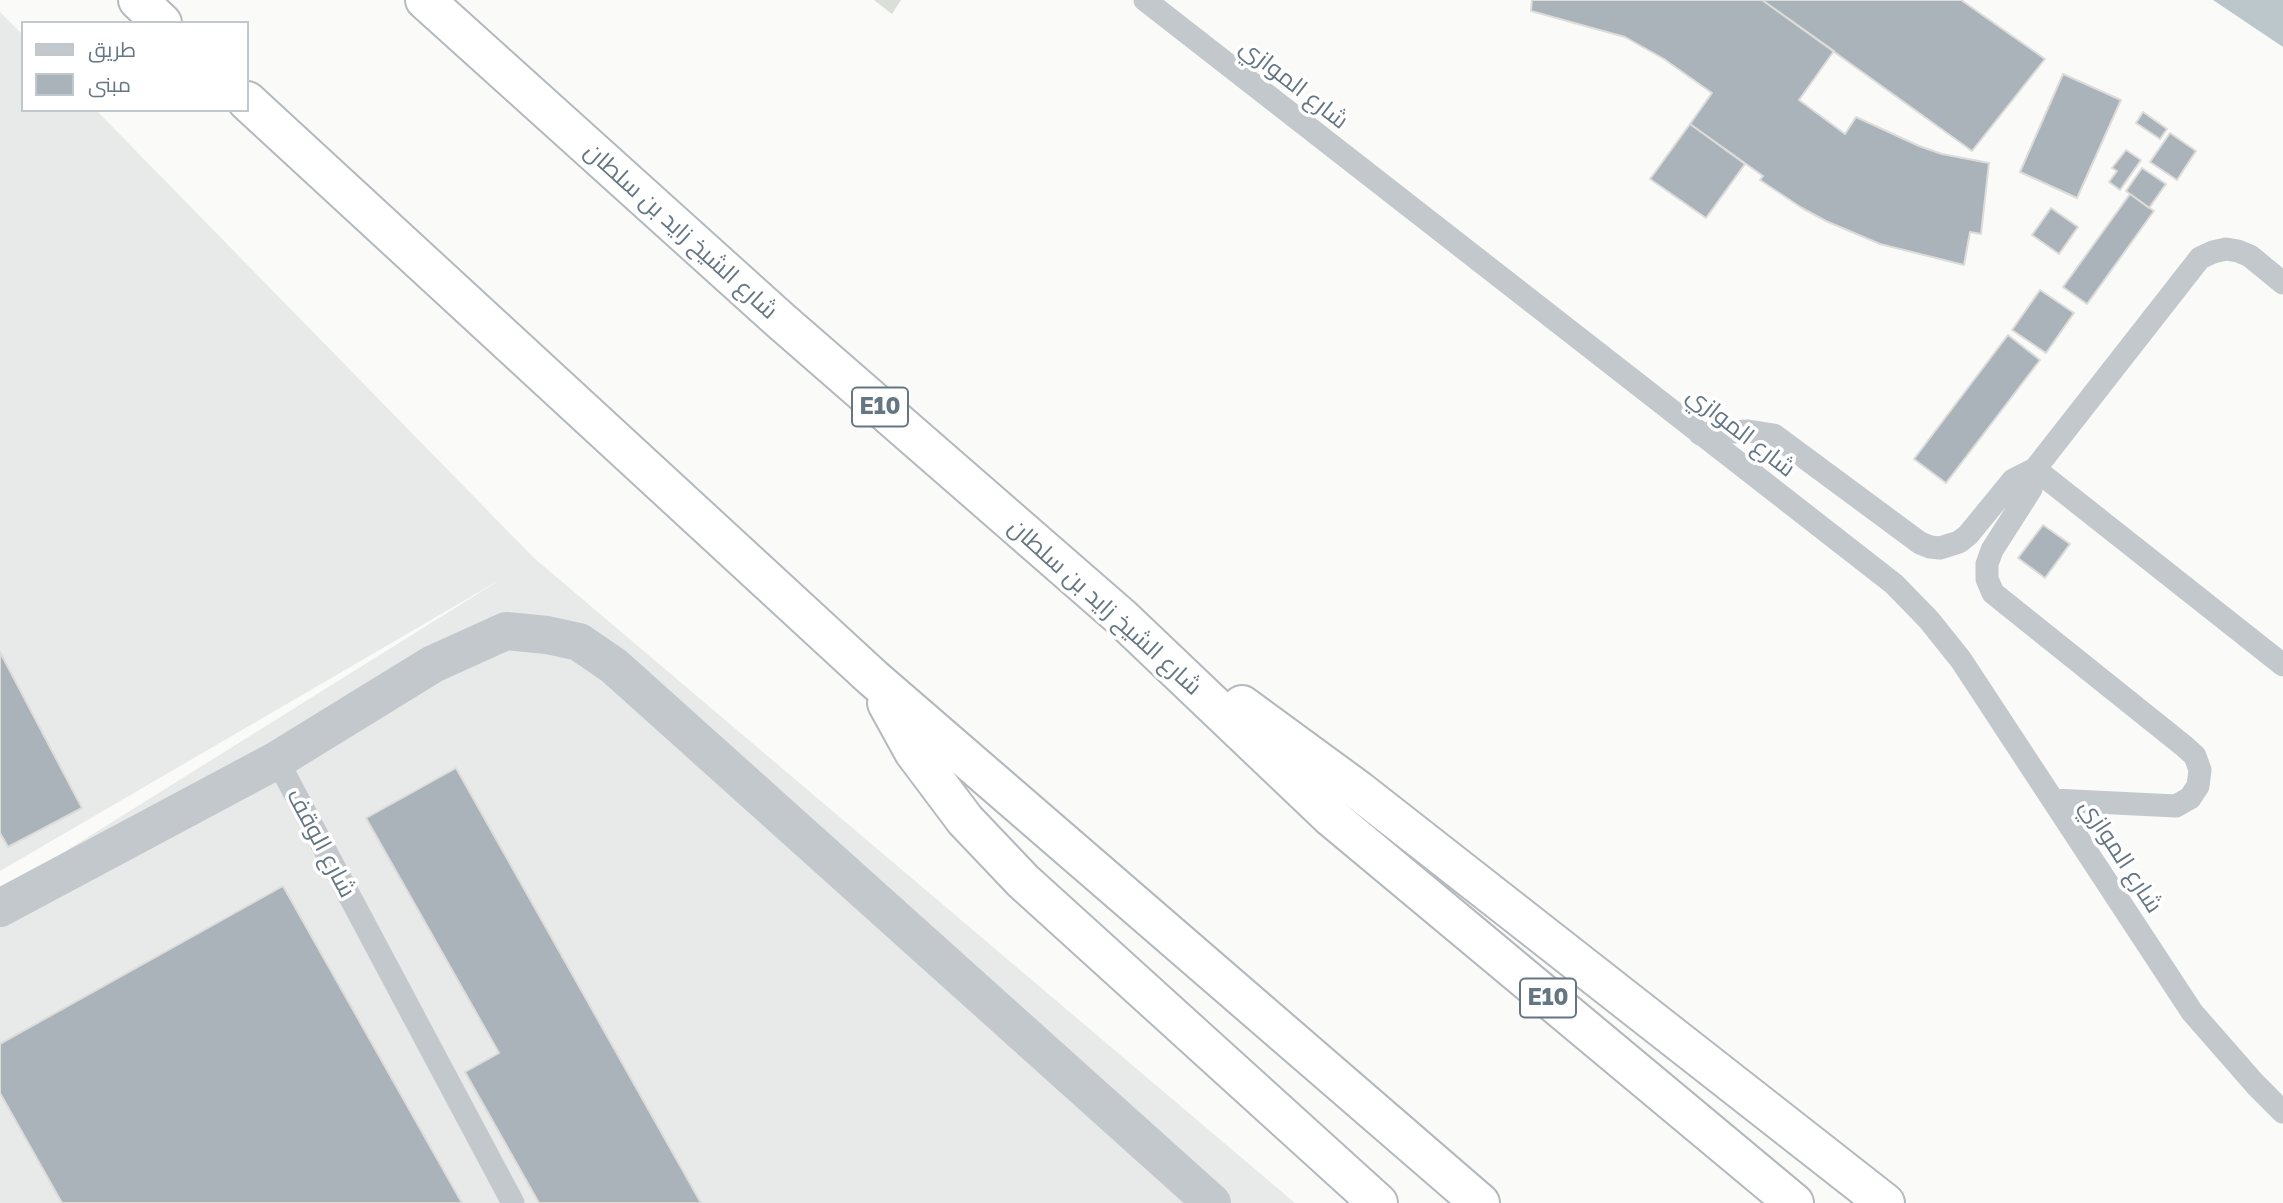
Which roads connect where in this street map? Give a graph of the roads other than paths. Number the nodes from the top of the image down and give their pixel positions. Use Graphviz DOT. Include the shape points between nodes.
graph roads {
  1 [pos="138,0"];
  2 [pos="425,0"];
  3 [pos="1145,0"];
  4 [pos="160,21"];
  5 [pos="248,102"];
  6 [pos="2283,283"];
  7 [pos="1700,434"];
  8 [pos="2035,469"];
  9 [pos="1121,617"];
  10 [pos="2283,665"];
  11 [pos="873,678"];
  12 [pos="277,760"];
  13 [pos="2053,800"];
  14 [pos="0,908"];
  15 [pos="2283,1112"];
  16 [pos="513,1203"];
  17 [pos="1212,1203"];
  18 [pos="1378,1203"];
  19 [pos="1480,1203"];
  20 [pos="1794,1203"];
  21 [pos="1885,1203"];
  1 -- 4 [label="highway"];
  2 -- 9 [label="highway, شارع الشيخ زايد بن سلطان / E10" via="780,320"];
  3 -- 7 [label="lane, شارع الموازي"];
  5 -- 11 [label="highway"];
  6 -- 8 [label="lane" via="2238,251 2225,249 2200,258"];
  7 -- 8 [label="lane" via="1748,431 1774,435 1930,547 1959,542 2013,480"];
  7 -- 13 [label="lane, شارع الموازي" via="1894,584 1929,620 1961,660"];
  8 -- 10 [label="lane"];
  8 -- 13 [label="lane" via="2031,489 1987,564 1993,593 2184,746 2195,756 2200,770 2190,798 2176,806"];
  9 -- 20 [label="highway, شارع الشيخ زايد بن سلطان / E10" via="1331,817"];
  9 -- 21 [label="highway" via="1359,790"];
  11 -- 18 [label="highway" via="914,752 965,820 1023,881"];
  11 -- 19 [label="highway"];
  12 -- 14 [label="street, شارع الوقف"];
  12 -- 16 [label="lane, شارع الوقف"];
  12 -- 17 [label="street" via="433,664 502,656 569,666 614,666"];
  13 -- 15 [label="lane, شارع الموازي" via="2192,1012"];
}
